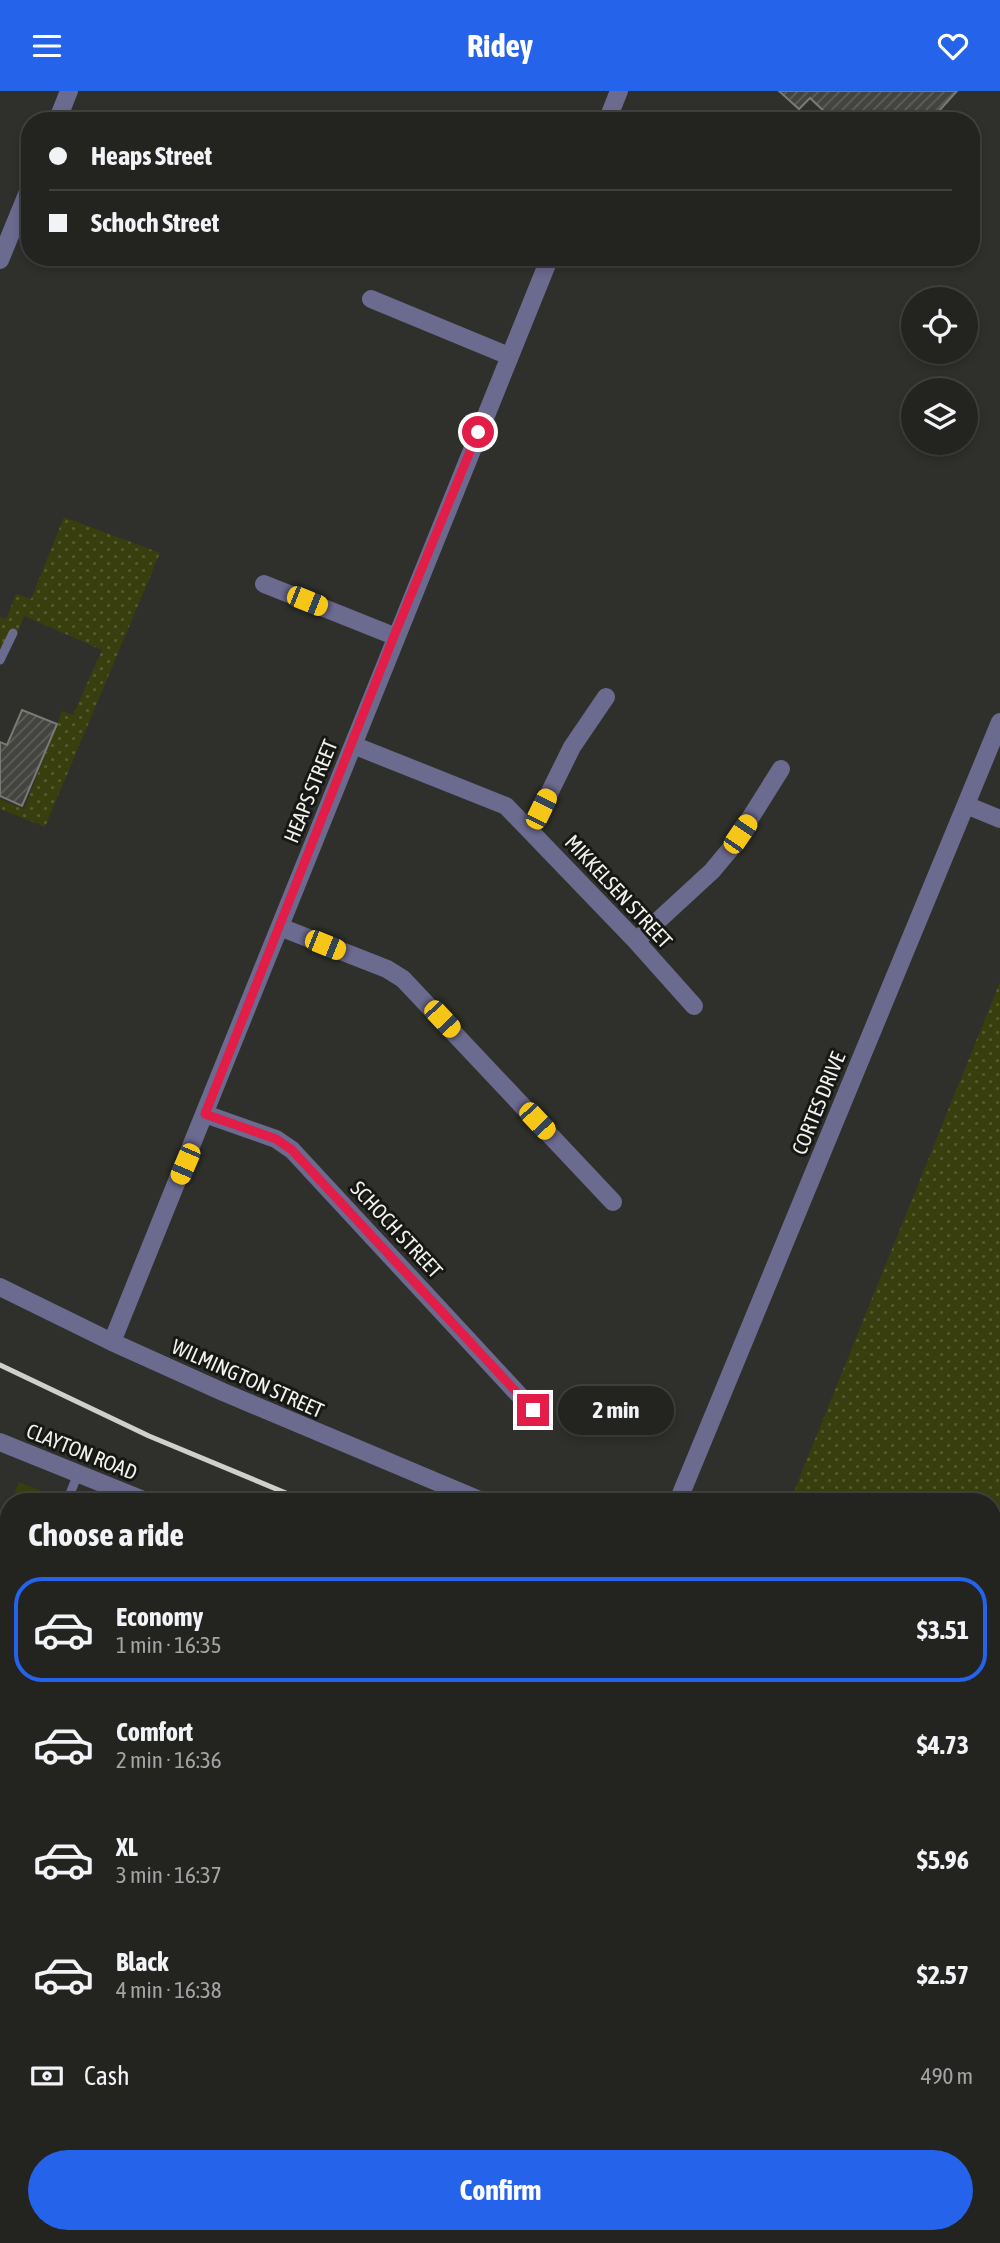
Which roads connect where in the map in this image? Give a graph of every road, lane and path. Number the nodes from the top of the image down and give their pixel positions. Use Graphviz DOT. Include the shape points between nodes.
graph roads {
  1 [pos="69,91"];
  2 [pos="619,91"];
  3 [pos="61,112"];
  4 [pos="611,112"];
  5 [pos="21,209"];
  6 [pos="0,260"];
  7 [pos="546,266"];
  8 [pos="371,299"];
  9 [pos="509,356"];
  10 [pos="264,584"];
  11 [pos="13,633"];
  12 [pos="394,636"];
  13 [pos="0,660"];
  14 [pos="606,697"];
  15 [pos="1000,722"];
  16 [pos="353,745"];
  17 [pos="781,769"];
  18 [pos="966,806"];
  19 [pos="1000,819"];
  20 [pos="531,830"];
  21 [pos="280,927"];
  22 [pos="636,941"];
  23 [pos="694,1006"];
  24 [pos="205,1114"];
  25 [pos="613,1202"];
  26 [pos="0,1287"];
  27 [pos="112,1342"];
  28 [pos="533,1410"];
  29 [pos="0,1443"];
  30 [pos="78,1474"];
  31 [pos="70,1493"];
  32 [pos="126,1493"];
  33 [pos="462,1493"];
  34 [pos="681,1493"];
  1 -- 3 [label="street"];
  2 -- 4 [label="street"];
  5 -- 6 [label="street"];
  7 -- 9 [label="street, HEAPS STREET"];
  8 -- 9 [label="street"];
  9 -- 12 [label="street, HEAPS STREET"];
  10 -- 12 [label="street"];
  11 -- 13 [label="lane"];
  12 -- 16 [label="street, HEAPS STREET"];
  14 -- 20 [label="street" via="572,747"];
  15 -- 18 [label="street, CORTES DRIVE"];
  16 -- 20 [label="street, MIKKELSEN STREET" via="506,806"];
  16 -- 21 [label="street, HEAPS STREET"];
  17 -- 22 [label="street" via="712,871"];
  18 -- 19 [label="street"];
  18 -- 34 [label="street, CORTES DRIVE"];
  20 -- 22 [label="street, MIKKELSEN STREET"];
  21 -- 24 [label="street, HEAPS STREET"];
  21 -- 25 [label="street" via="403,979"];
  22 -- 23 [label="street, MIKKELSEN STREET"];
  24 -- 27 [label="street, HEAPS STREET"];
  24 -- 28 [label="street, SCHOCH STREET" via="276,1139 292,1150"];
  26 -- 27 [label="street, WILMINGTON STREET"];
  27 -- 33 [label="street, WILMINGTON STREET"];
  29 -- 30 [label="street, CLAYTON ROAD"];
  30 -- 31 [label="lane"];
  30 -- 32 [label="street, CLAYTON ROAD"];
}
